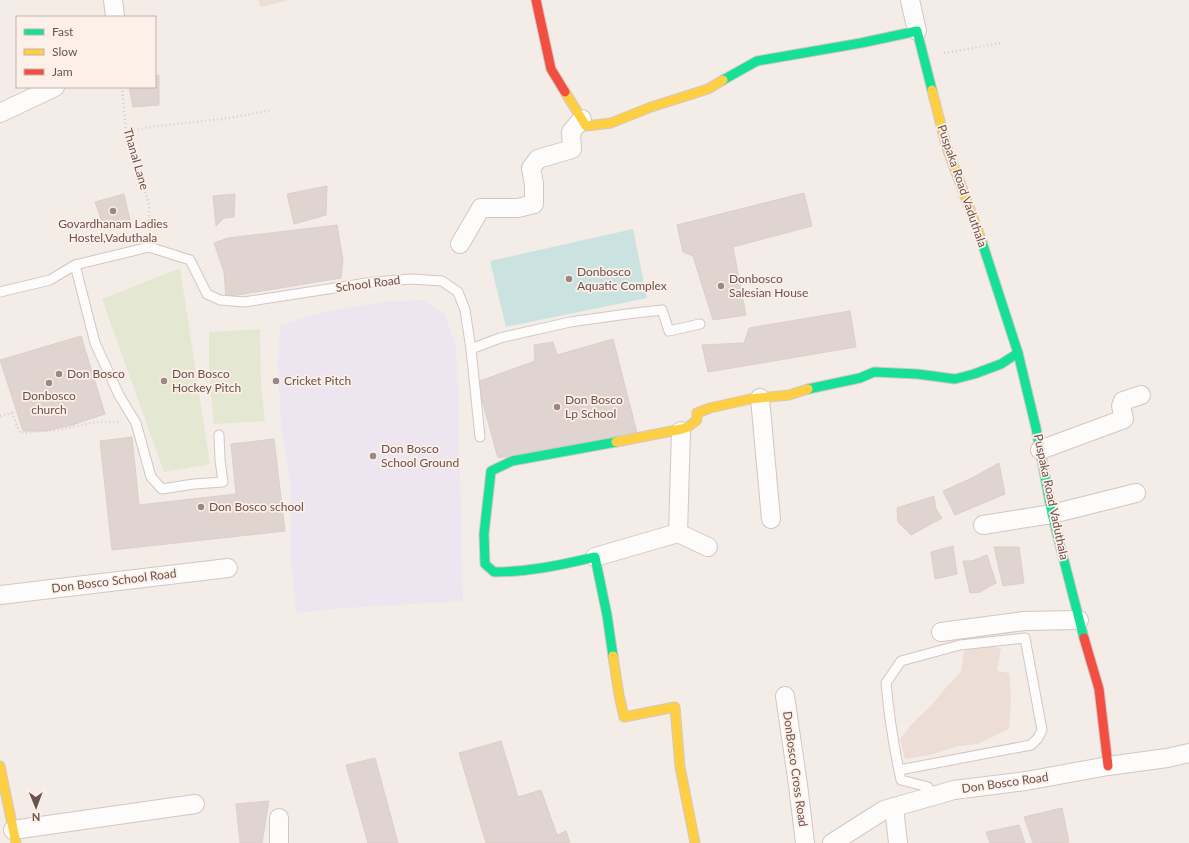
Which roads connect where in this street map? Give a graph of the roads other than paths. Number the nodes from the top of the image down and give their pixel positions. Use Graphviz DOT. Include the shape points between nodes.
graph roads {
  1 [pos="113,0"];
  2 [pos="536,0"];
  3 [pos="910,0"];
  4 [pos="115,16"];
  5 [pos="917,31"];
  6 [pos="53,88"];
  7 [pos="0,113"];
  8 [pos="582,119"];
  9 [pos="460,244"];
  10 [pos="76,265"];
  11 [pos="0,292"];
  12 [pos="700,324"];
  13 [pos="471,349"];
  14 [pos="1018,353"];
  15 [pos="1141,395"];
  16 [pos="760,398"];
  17 [pos="682,430"];
  18 [pos="219,435"];
  19 [pos="480,437"];
  20 [pos="1040,450"];
  21 [pos="1136,493"];
  22 [pos="1052,514"];
  23 [pos="771,519"];
  24 [pos="983,525"];
  25 [pos="678,533"];
  26 [pos="708,547"];
  27 [pos="595,557"];
  28 [pos="228,568"];
  29 [pos="0,595"];
  30 [pos="1079,620"];
  31 [pos="942,632"];
  32 [pos="785,696"];
  33 [pos="1189,753"];
  34 [pos="0,766"];
  35 [pos="1108,766"];
  36 [pos="899,770"];
  37 [pos="930,797"];
  38 [pos="195,804"];
  39 [pos="894,807"];
  40 [pos="278,818"];
  41 [pos="15,836"];
  42 [pos="279,843"];
  43 [pos="695,843"];
  44 [pos="805,843"];
  45 [pos="832,843"];
  46 [pos="898,843"];
  1 -- 4 [label="street"];
  2 -- 8 [label="street" via="551,69"];
  3 -- 5 [label="street"];
  5 -- 8 [label="street" via="756,61 708,89 651,107 611,124 586,126"];
  5 -- 14 [label="street, Puspaka Road Vaduthala" via="946,145"];
  6 -- 7 [label="street"];
  8 -- 9 [label="street" via="571,132 572,149 538,159 531,168 534,204 518,208 481,208"];
  10 -- 11 [label="lane, School Road" via="50,280"];
  10 -- 13 [label="lane, School Road" via="149,247 190,260 207,294 220,300 244,302 373,282 412,279 442,281 458,292 465,310"];
  10 -- 18 [label="lane" via="95,343 119,394 136,422 151,476 162,489 223,482"];
  12 -- 13 [label="lane" via="669,331 662,310 570,322 500,338"];
  13 -- 19 [label="lane, School Road"];
  14 -- 16 [label="street" via="1001,364 955,379 874,372 860,378 789,395"];
  14 -- 20 [label="street, Puspaka Road Vaduthala"];
  15 -- 20 [label="street" via="1124,401 1120,406 1124,419"];
  16 -- 17 [label="street" via="703,410 697,413 697,420 688,429"];
  16 -- 23 [label="street"];
  17 -- 25 [label="street"];
  17 -- 27 [label="street" via="512,461 491,471 484,534 485,564 494,572 518,572"];
  20 -- 22 [label="street, Puspaka Road Vaduthala"];
  21 -- 22 [label="street"];
  22 -- 24 [label="street"];
  22 -- 30 [label="street, Puspaka Road Vaduthala"];
  25 -- 26 [label="street"];
  25 -- 27 [label="street"];
  27 -- 43 [label="street" via="624,717 675,707 680,767"];
  28 -- 29 [label="street, Don Bosco School Road"];
  30 -- 31 [label="street" via="1024,621"];
  30 -- 35 [label="street, Puspaka Road Vaduthala" via="1099,689"];
  32 -- 44 [label="street, DonBosco Cross Road"];
  33 -- 35 [label="street, Don Bosco Road"];
  34 -- 41 [label="street"];
  35 -- 37 [label="street, Don Bosco Road" via="1026,781 954,790"];
  36 -- 36 [label="lane" via="891,731 886,683 901,660 960,645 1025,638 1042,730 1038,738 1031,745"];
  36 -- 37 [label="lane" via="901,780 928,787"];
  37 -- 39 [label="street, Don Bosco Road"];
  38 -- 41 [label="street"];
  39 -- 45 [label="street, Don Bosco Road" via="884,810"];
  39 -- 46 [label="street"];
  40 -- 42 [label="street"];
}
